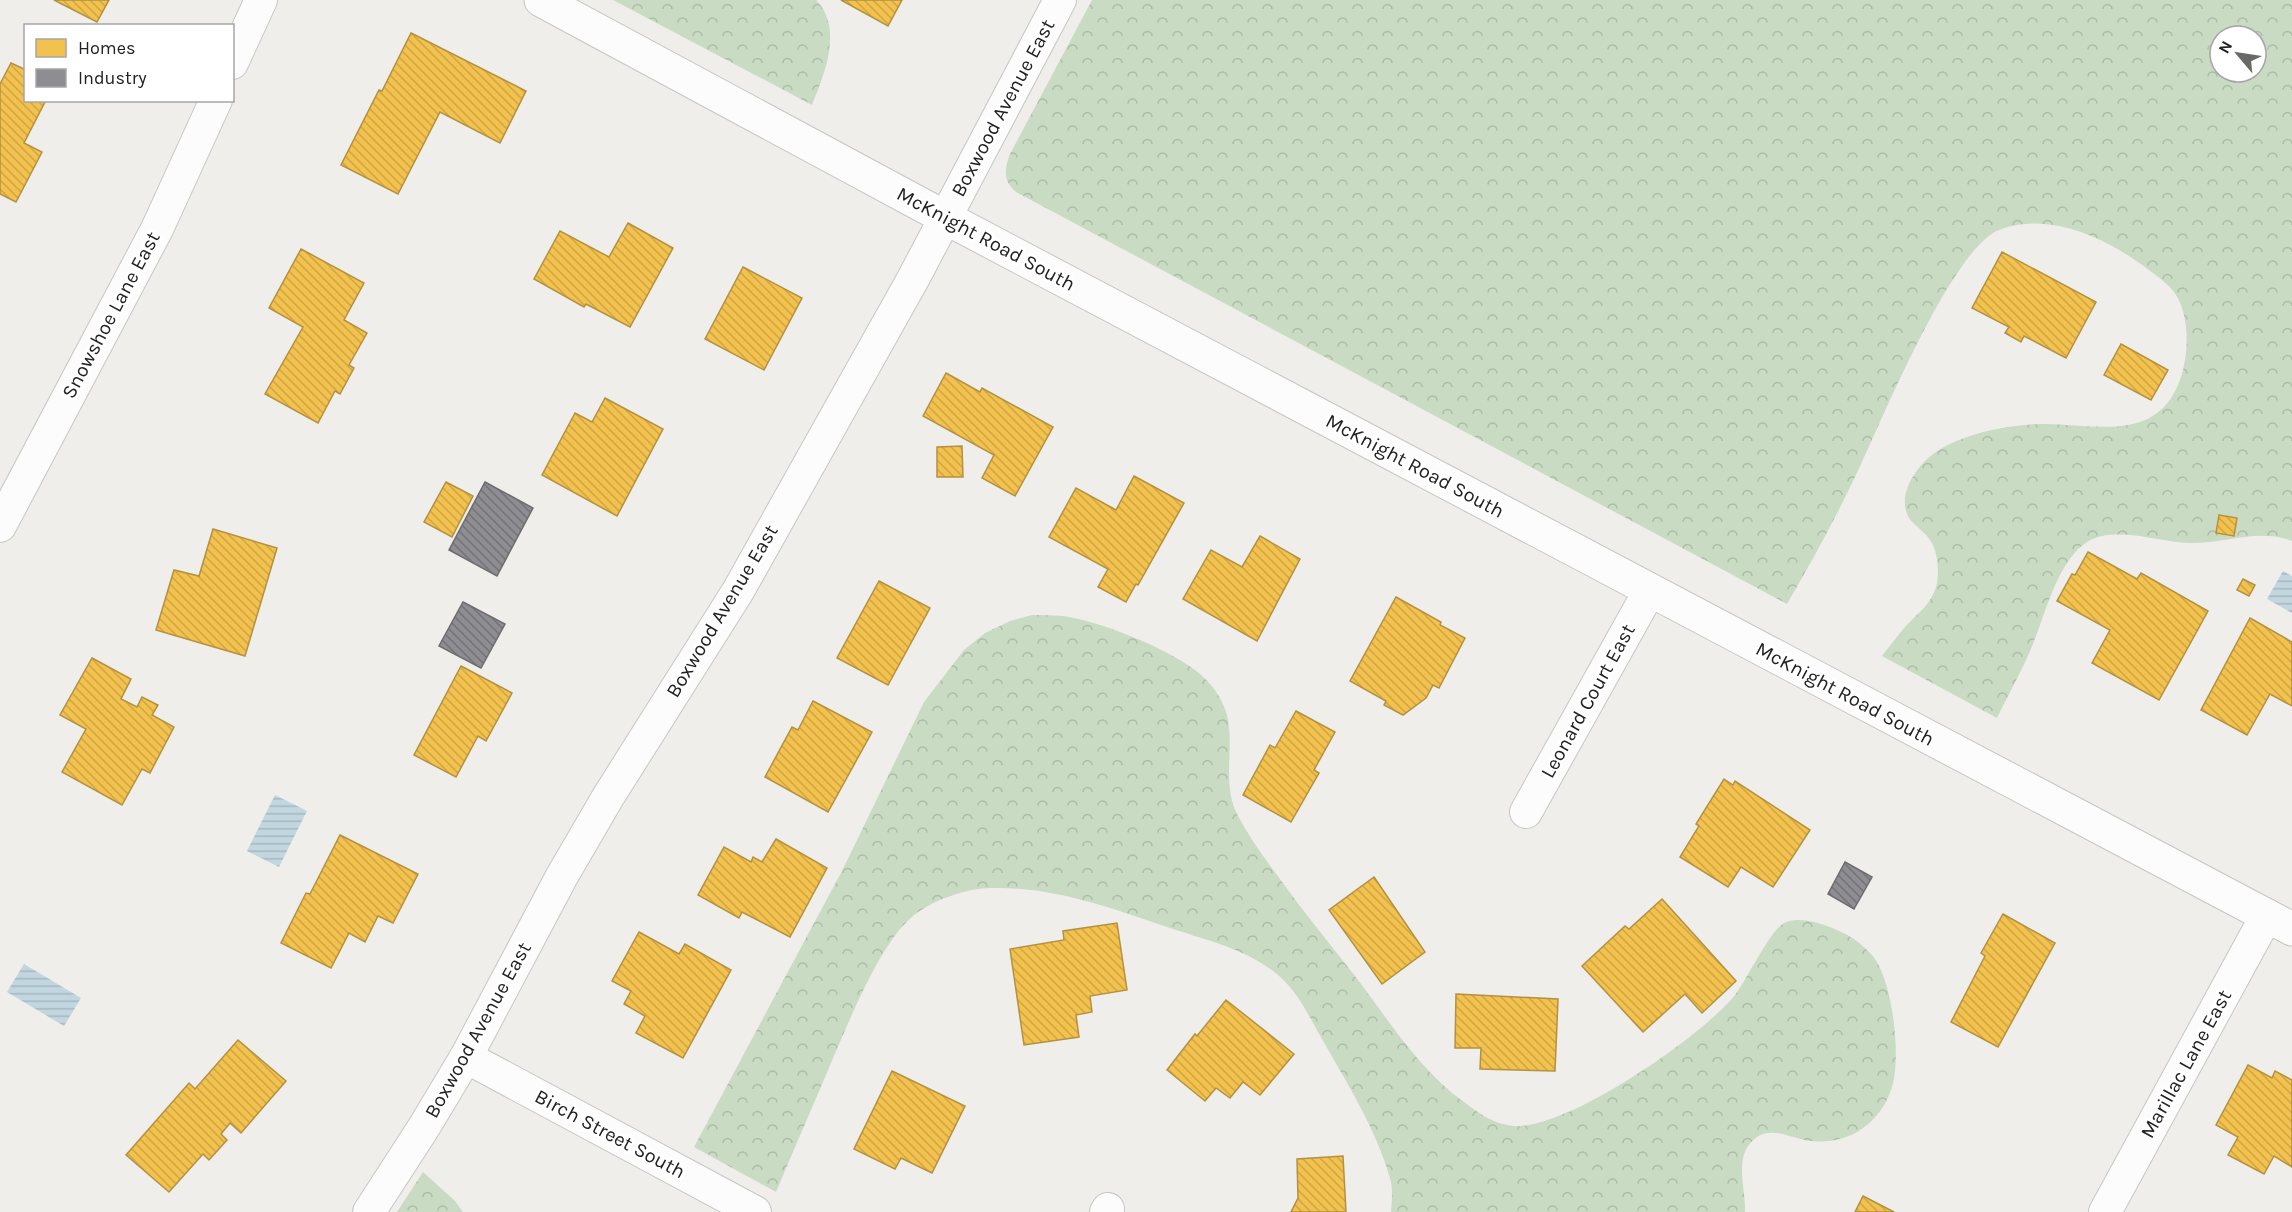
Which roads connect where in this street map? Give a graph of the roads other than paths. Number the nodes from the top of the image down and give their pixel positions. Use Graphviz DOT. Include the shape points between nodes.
graph roads {
  1 [pos="261,0"];
  2 [pos="541,0"];
  3 [pos="1060,0"];
  4 [pos="234,59"];
  5 [pos="215,102"];
  6 [pos="946,218"];
  7 [pos="0,526"];
  8 [pos="1650,590"];
  9 [pos="1526,813"];
  10 [pos="2280,922"];
  11 [pos="466,1057"];
  12 [pos="369,1212"];
  13 [pos="755,1212"];
  14 [pos="2105,1212"];
  1 -- 4 [label="street"];
  2 -- 6 [label="street, McKnight Road South"];
  3 -- 6 [label="street, Boxwood Avenue East"];
  5 -- 7 [label="street, Snowshoe Lane East" via="161,221"];
  6 -- 8 [label="street, McKnight Road South"];
  6 -- 11 [label="street, Boxwood Avenue East" via="738,591 581,842"];
  8 -- 9 [label="street, Leonard Court East"];
  8 -- 10 [label="street, McKnight Road South"];
  10 -- 14 [label="street, Marillac Lane East"];
  11 -- 12 [label="street, Boxwood Avenue East"];
  11 -- 13 [label="street, Birch Street South"];
}
